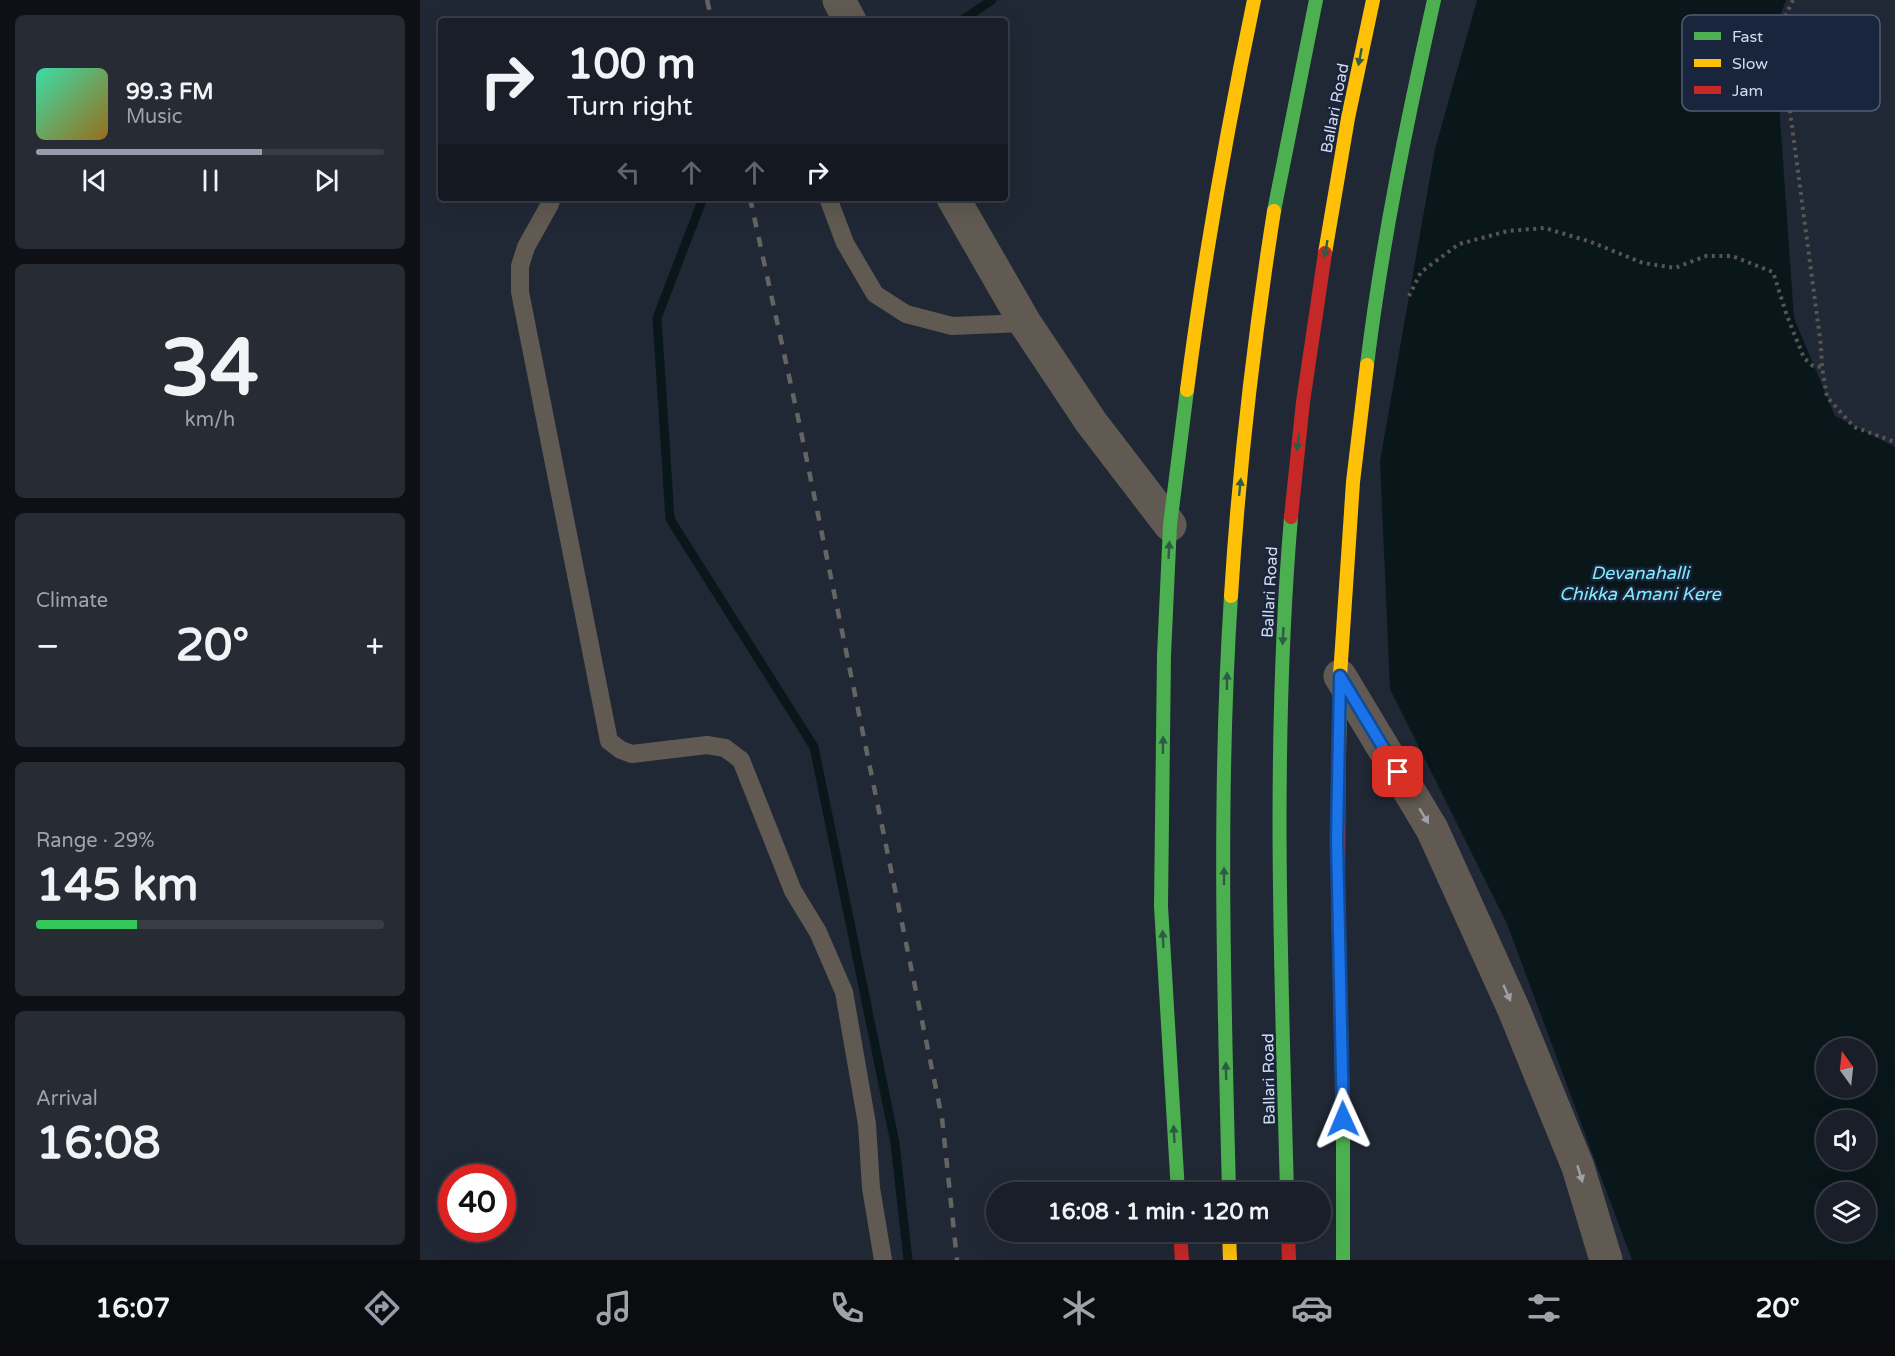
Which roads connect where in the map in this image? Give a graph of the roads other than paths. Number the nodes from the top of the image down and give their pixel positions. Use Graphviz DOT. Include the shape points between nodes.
graph roads {
  1 [pos="1254,0"];
  2 [pos="1316,0"];
  3 [pos="1373,0"];
  4 [pos="1434,0"];
  5 [pos="551,201"];
  6 [pos="829,201"];
  7 [pos="955,201"];
  8 [pos="1025,323"];
  9 [pos="1170,525"];
  10 [pos="1340,676"];
  11 [pos="1177,1182"];
  12 [pos="1229,1182"];
  13 [pos="1287,1182"];
  14 [pos="1181,1242"];
  15 [pos="1230,1242"];
  16 [pos="1288,1242"];
  17 [pos="883,1260"];
  18 [pos="1182,1260"];
  19 [pos="1230,1260"];
  20 [pos="1288,1260"];
  21 [pos="1343,1260"];
  22 [pos="1606,1260"];
  1 -- 9 [label="main road" via="1198,306"];
  12 -- 2 [label="main road, one-way" via="1224,806 1227,661 1236,529 1251,373 1278,188"];
  3 -- 13 [label="main road, Ballari Road, one-way" via="1318,297 1289,516 1279,835"];
  4 -- 10 [label="main road" via="1376,293 1353,482"];
  5 -- 17 [label="lane" via="526,247 520,266 520,292 609,741 632,754 707,745 725,748 741,760 793,891 819,933 844,992 867,1124 871,1188"];
  6 -- 8 [label="lane" via="844,243 875,294 906,314 952,326"];
  7 -- 8 [label="street"];
  8 -- 9 [label="street" via="1091,422"];
  11 -- 9 [label="main road, one-way" via="1161,906"];
  10 -- 21 [label="main road" via="1337,840"];
  10 -- 22 [label="street, one-way" via="1432,829 1490,956 1578,1167"];
  14 -- 18 [label="main road"];
  15 -- 19 [label="main road"];
  16 -- 20 [label="main road"];
}
